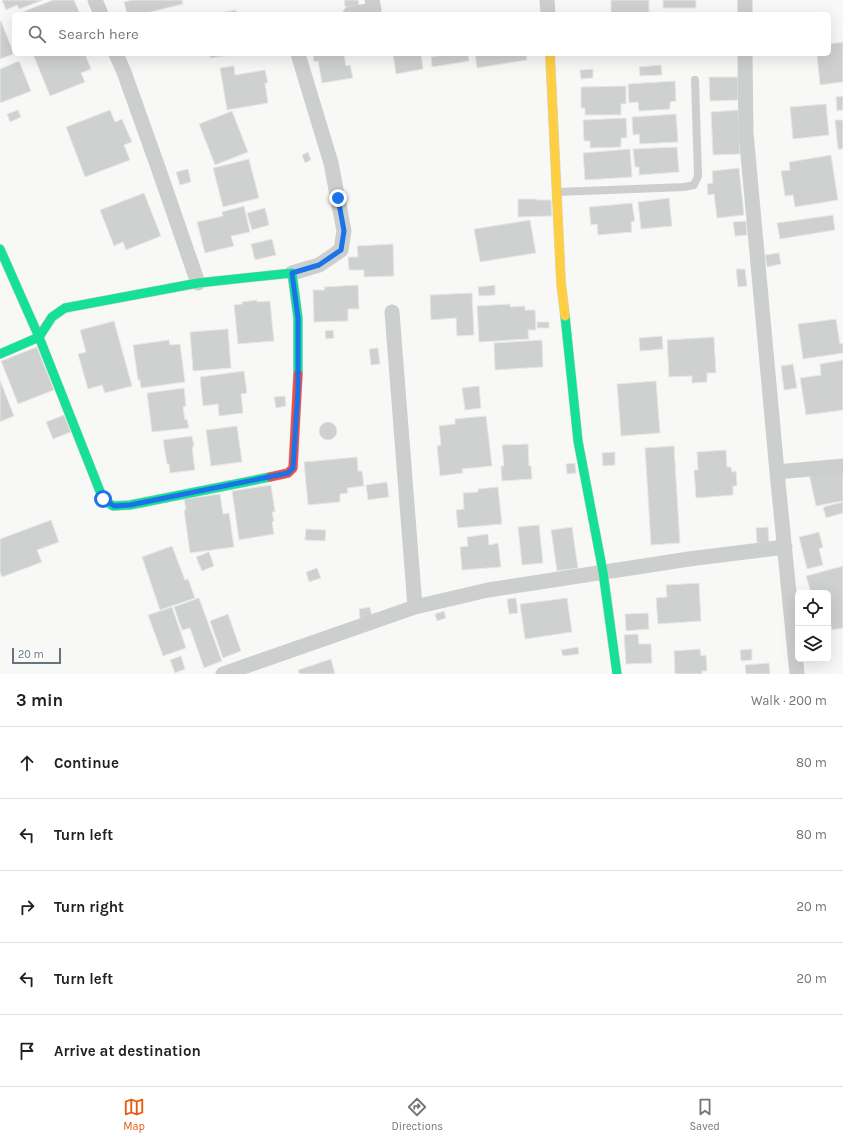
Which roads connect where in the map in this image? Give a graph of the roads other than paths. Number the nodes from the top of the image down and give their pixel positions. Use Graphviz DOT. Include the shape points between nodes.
graph roads {
  1 [pos="96,0"];
  2 [pos="372,0"];
  3 [pos="548,0"];
  4 [pos="745,0"];
  5 [pos="100,12"];
  6 [pos="362,12"];
  7 [pos="548,12"];
  8 [pos="745,12"];
  9 [pos="117,56"];
  10 [pos="299,56"];
  11 [pos="550,56"];
  12 [pos="745,56"];
  13 [pos="695,80"];
  14 [pos="557,192"];
  15 [pos="0,249"];
  16 [pos="292,273"];
  17 [pos="198,283"];
  18 [pos="392,312"];
  19 [pos="39,337"];
  20 [pos="0,354"];
  21 [pos="843,466"];
  22 [pos="777,472"];
  23 [pos="785,547"];
  24 [pos="603,572"];
  25 [pos="415,607"];
  26 [pos="223,674"];
  27 [pos="616,674"];
  28 [pos="797,674"];
  1 -- 5 [label="street"];
  2 -- 6 [label="street" via="374,10"];
  3 -- 7 [label="street"];
  4 -- 8 [label="street"];
  9 -- 17 [label="street"];
  10 -- 16 [label="street" via="330,163 344,231 341,250 319,265"];
  11 -- 14 [label="street"];
  12 -- 22 [label="street" via="746,133"];
  13 -- 14 [label="lane" via="698,176 694,185 684,188"];
  14 -- 24 [label="street" via="561,282 578,441"];
  15 -- 19 [label="street"];
  16 -- 17 [label="street"];
  16 -- 19 [label="street" via="298,318 298,389 293,468 288,473 114,506 103,499"];
  17 -- 19 [label="street" via="65,308 52,317"];
  18 -- 25 [label="street"];
  19 -- 20 [label="street"];
  21 -- 22 [label="street"];
  22 -- 23 [label="street"];
  23 -- 24 [label="street"];
  23 -- 28 [label="street"];
  24 -- 25 [label="street" via="488,590"];
  24 -- 27 [label="street"];
  25 -- 26 [label="street"];
}
